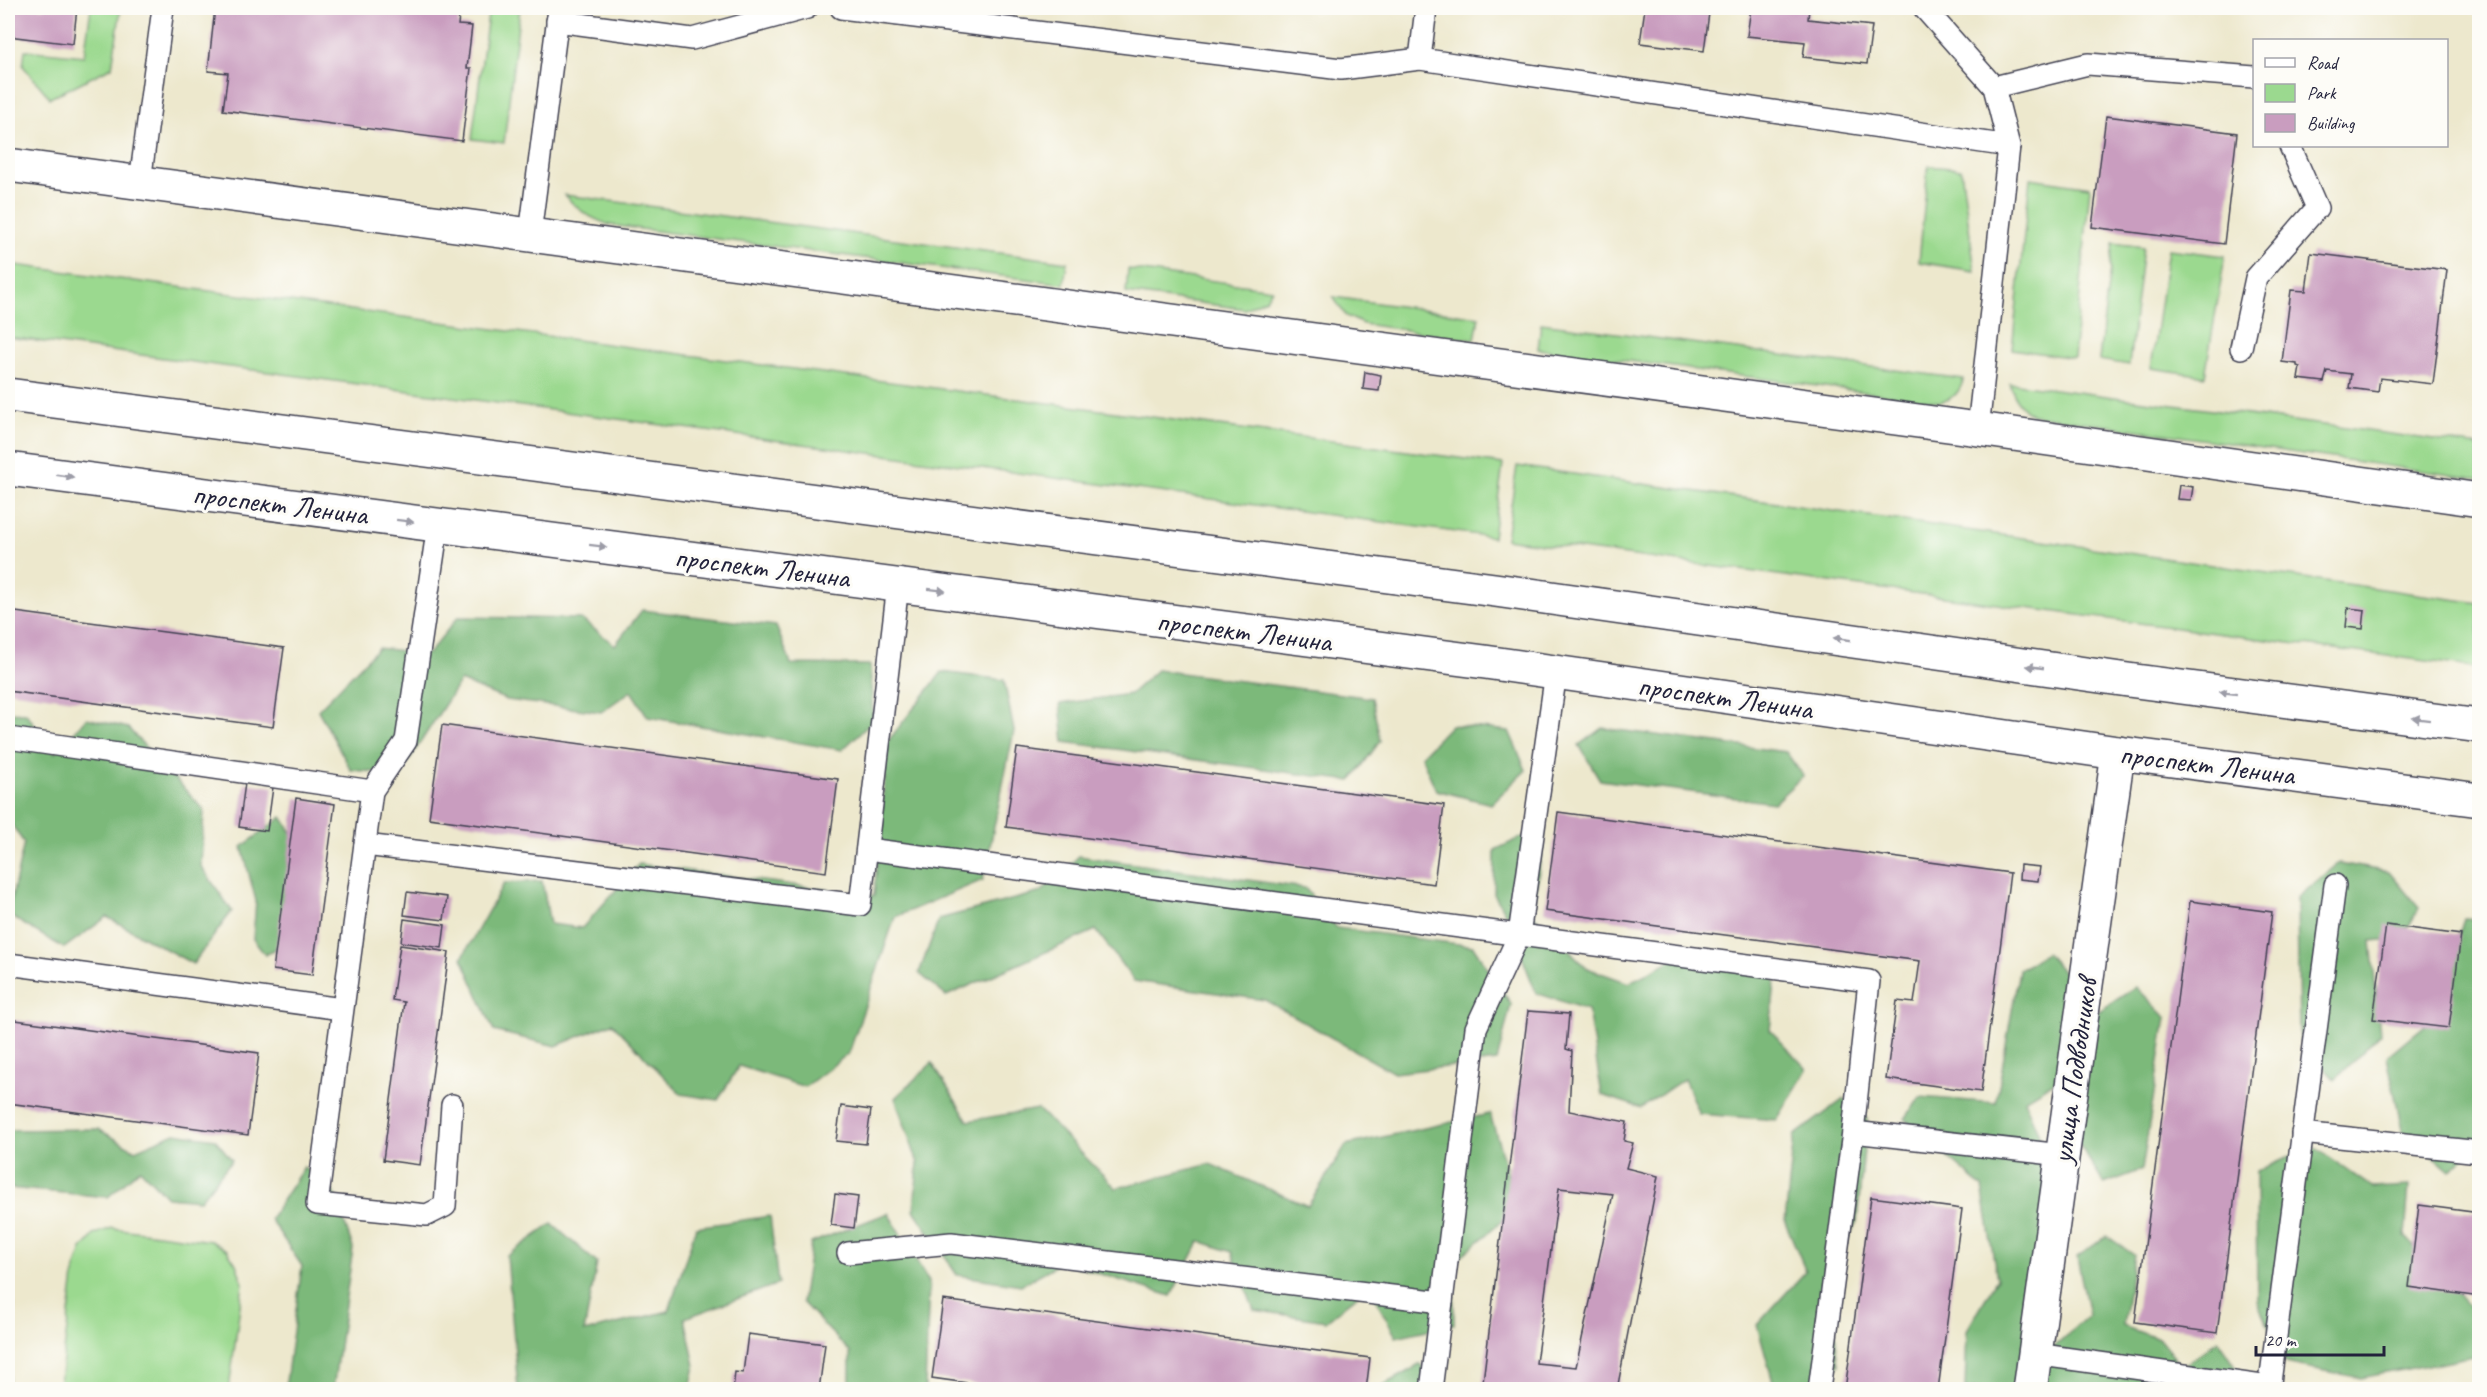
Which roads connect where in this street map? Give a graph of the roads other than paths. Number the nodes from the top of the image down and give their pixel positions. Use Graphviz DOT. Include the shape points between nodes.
graph roads {
  1 [pos="163,8"];
  2 [pos="807,8"];
  3 [pos="841,8"];
  4 [pos="1426,8"];
  5 [pos="1924,8"];
  6 [pos="558,14"];
  7 [pos="1420,59"];
  8 [pos="2253,77"];
  9 [pos="1994,87"];
  10 [pos="2009,146"];
  11 [pos="2290,147"];
  12 [pos="8,165"];
  13 [pos="140,182"];
  14 [pos="530,234"];
  15 [pos="2241,348"];
  16 [pos="8,395"];
  17 [pos="1978,429"];
  18 [pos="8,469"];
  19 [pos="2480,500"];
  20 [pos="438,525"];
  21 [pos="898,585"];
  22 [pos="1556,672"];
  23 [pos="2480,726"];
  24 [pos="8,738"];
  25 [pos="2118,753"];
  26 [pos="372,791"];
  27 [pos="2480,800"];
  28 [pos="365,845"];
  29 [pos="867,849"];
  30 [pos="2335,885"];
  31 [pos="1519,935"];
  32 [pos="8,964"];
  33 [pos="342,1010"];
  34 [pos="452,1105"];
  35 [pos="1853,1132"];
  36 [pos="2302,1133"];
  37 [pos="2480,1152"];
  38 [pos="2062,1155"];
  39 [pos="848,1253"];
  40 [pos="1442,1302"];
  41 [pos="2035,1354"];
  42 [pos="2269,1388"];
  43 [pos="1431,1389"];
  44 [pos="1820,1389"];
  45 [pos="2030,1389"];
  1 -- 13 [label="lane"];
  2 -- 6 [label="lane" via="692,39"];
  3 -- 7 [label="lane" via="1341,69"];
  4 -- 7 [label="lane"];
  5 -- 9 [label="lane"];
  6 -- 14 [label="lane"];
  7 -- 10 [label="lane"];
  8 -- 9 [label="lane" via="2088,64"];
  9 -- 10 [label="lane"];
  10 -- 17 [label="lane"];
  11 -- 15 [label="lane" via="2318,208 2256,278"];
  12 -- 13 [label="main road"];
  13 -- 14 [label="main road"];
  14 -- 17 [label="main road"];
  23 -- 16 [label="main road, one-way" via="2139,682 1505,591"];
  17 -- 19 [label="main road"];
  18 -- 20 [label="main road, проспект Ленина, one-way"];
  20 -- 21 [label="main road, проспект Ленина, one-way"];
  20 -- 26 [label="lane" via="406,741"];
  21 -- 22 [label="main road, проспект Ленина, one-way"];
  21 -- 29 [label="lane"];
  22 -- 25 [label="main road, проспект Ленина"];
  22 -- 31 [label="lane"];
  24 -- 26 [label="lane"];
  25 -- 27 [label="main road, проспект Ленина"];
  25 -- 38 [label="main road, улица Подводников"];
  26 -- 28 [label="lane"];
  28 -- 29 [label="lane" via="860,905"];
  28 -- 33 [label="lane"];
  29 -- 31 [label="lane"];
  30 -- 36 [label="lane"];
  31 -- 35 [label="lane" via="1869,981"];
  31 -- 40 [label="lane" via="1476,1028"];
  32 -- 33 [label="lane"];
  33 -- 34 [label="lane" via="317,1204 427,1215 445,1206"];
  35 -- 38 [label="lane"];
  35 -- 44 [label="lane"];
  36 -- 37 [label="lane"];
  36 -- 42 [label="lane"];
  38 -- 41 [label="main road, улица Подводников"];
  39 -- 40 [label="lane" via="951,1243"];
  40 -- 43 [label="lane"];
  41 -- 42 [label="lane"];
  41 -- 45 [label="main road, улица Подводников"];
}
